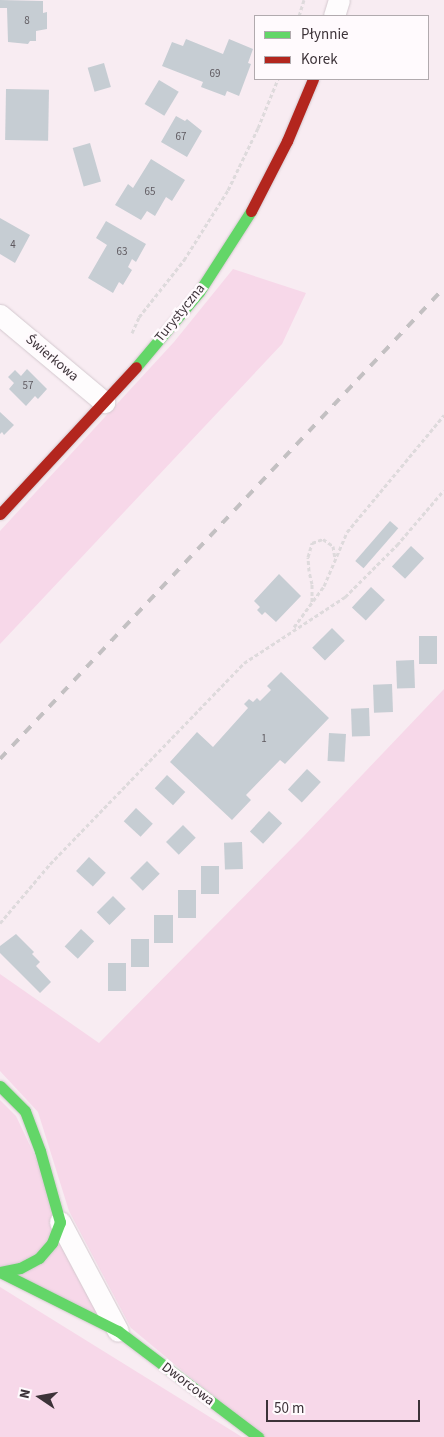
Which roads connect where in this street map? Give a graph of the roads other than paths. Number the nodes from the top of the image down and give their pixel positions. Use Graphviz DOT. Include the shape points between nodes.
graph roads {
  1 [pos="339,0"];
  2 [pos="334,15"];
  3 [pos="313,80"];
  4 [pos="0,315"];
  5 [pos="104,402"];
  6 [pos="0,514"];
  7 [pos="0,1086"];
  8 [pos="60,1222"];
  9 [pos="0,1272"];
  10 [pos="118,1331"];
  11 [pos="258,1437"];
  1 -- 2 [label="street"];
  3 -- 5 [label="street, Turystyczna" via="256,204 204,284"];
  4 -- 5 [label="street, Świerkowa"];
  5 -- 6 [label="street, Turystyczna"];
  7 -- 8 [label="street" via="25,1111"];
  8 -- 9 [label="street" via="52,1243 39,1258 20,1268"];
  8 -- 10 [label="street, Dworcowa"];
  9 -- 10 [label="street, Dworcowa"];
  10 -- 11 [label="street, Dworcowa"];
}
